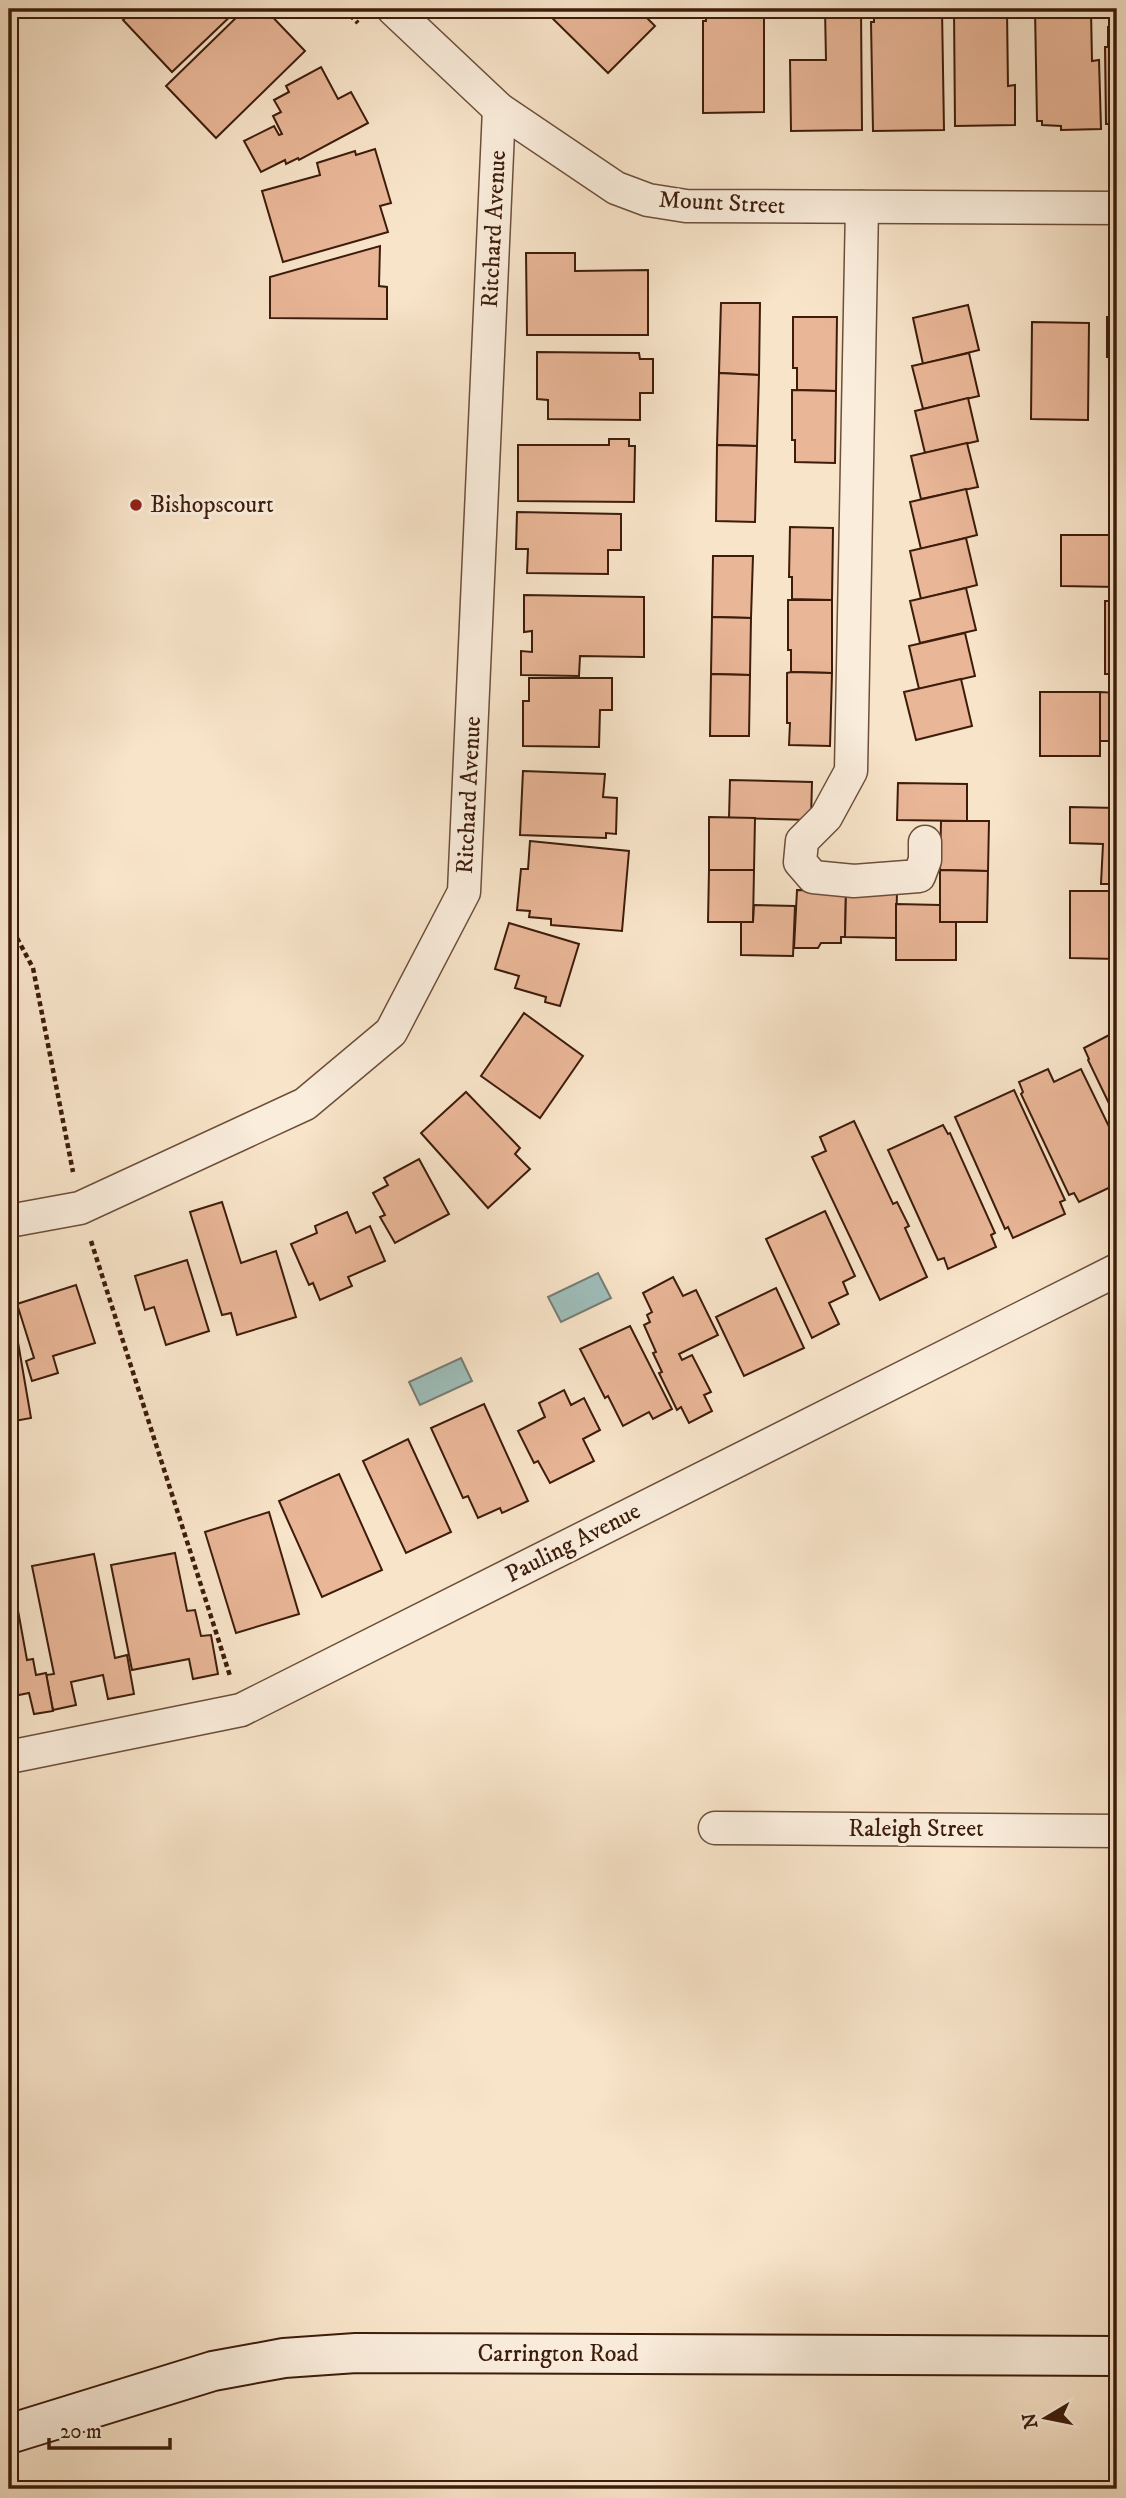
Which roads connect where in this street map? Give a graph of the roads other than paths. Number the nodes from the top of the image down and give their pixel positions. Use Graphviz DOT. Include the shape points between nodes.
graph roads {
  1 [pos="393,9"];
  2 [pos="499,109"];
  3 [pos="862,207"];
  4 [pos="1117,208"];
  5 [pos="925,842"];
  6 [pos="9,1221"];
  7 [pos="1117,1270"];
  8 [pos="9,1757"];
  9 [pos="715,1828"];
  10 [pos="1117,1831"];
  11 [pos="1117,2356"];
  12 [pos="9,2434"];
  1 -- 2 [label="street, Mount Street"];
  2 -- 3 [label="street, Mount Street" via="616,188 648,200 686,206"];
  2 -- 6 [label="street, Ritchard Avenue" via="464,892 391,1032 306,1104 80,1208"];
  3 -- 4 [label="street, Mount Street"];
  3 -- 5 [label="street" via="851,771 826,817 802,841 800,862 813,877 854,881 919,876"];
  7 -- 8 [label="street, Pauling Avenue" via="241,1710"];
  9 -- 10 [label="street, Raleigh Street"];
  11 -- 12 [label="main road, Carrington Road" via="356,2353 285,2358 213,2371"];
}
